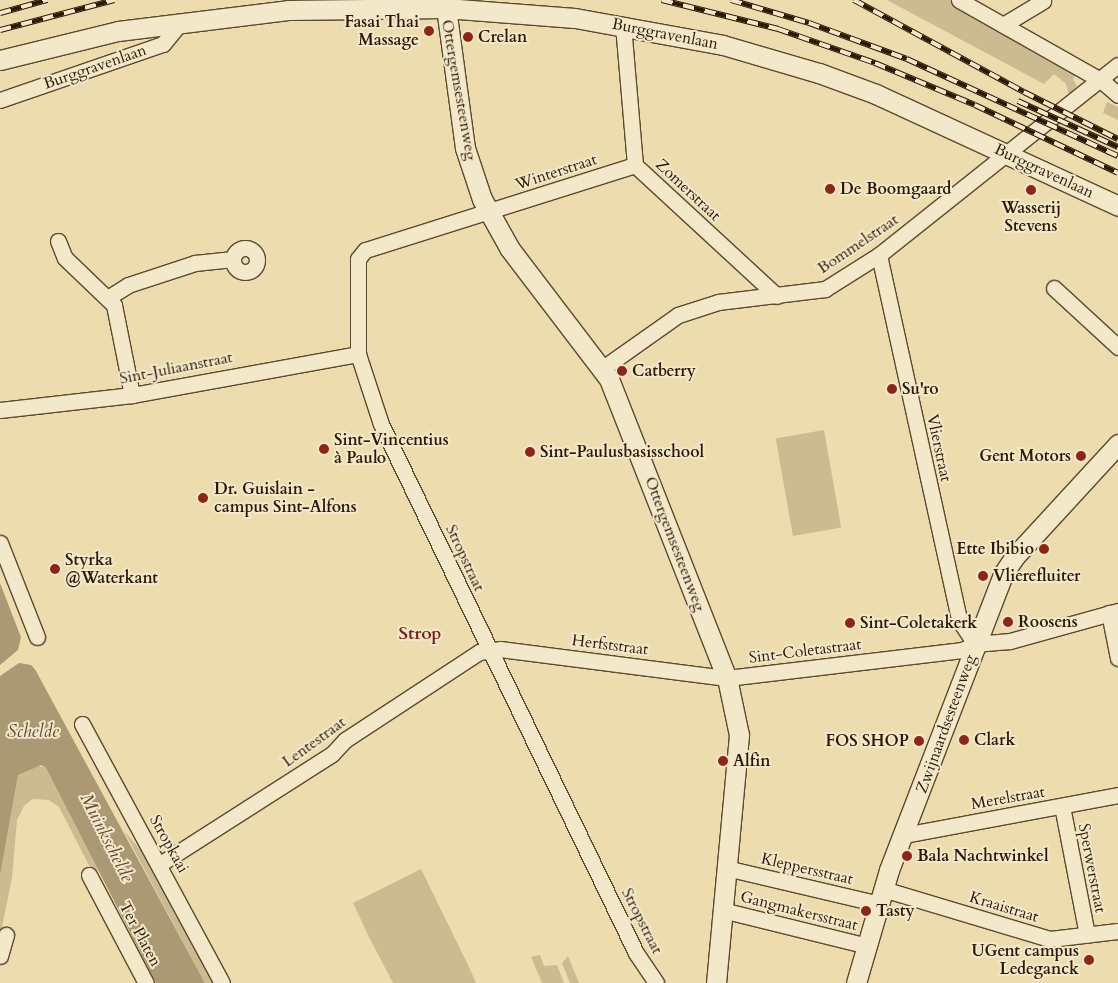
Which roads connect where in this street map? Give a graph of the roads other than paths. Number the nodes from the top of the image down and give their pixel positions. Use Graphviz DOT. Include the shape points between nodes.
graph roads {
  1 [pos="959,0"];
  2 [pos="1043,1"];
  3 [pos="445,4"];
  4 [pos="181,22"];
  5 [pos="623,25"];
  6 [pos="1003,25"];
  7 [pos="0,60"];
  8 [pos="1118,65"];
  9 [pos="1102,81"];
  10 [pos="1118,95"];
  11 [pos="0,100"];
  12 [pos="1008,154"];
  13 [pos="635,164"];
  14 [pos="1118,206"];
  15 [pos="488,213"];
  16 [pos="58,241"];
  17 [pos="879,255"];
  18 [pos="233,259"];
  19 [pos="1054,288"];
  20 [pos="777,296"];
  21 [pos="109,297"];
  22 [pos="1118,347"];
  23 [pos="358,354"];
  24 [pos="603,368"];
  25 [pos="132,395"];
  26 [pos="0,410"];
  27 [pos="1118,444"];
  28 [pos="0,543"];
  29 [pos="1114,612"];
  30 [pos="36,637"];
  31 [pos="975,644"];
  32 [pos="489,650"];
  33 [pos="1118,658"];
  34 [pos="727,678"];
  35 [pos="82,724"];
  36 [pos="1118,795"];
  37 [pos="1062,806"];
  38 [pos="904,835"];
  39 [pos="160,864"];
  40 [pos="726,868"];
  41 [pos="89,875"];
  42 [pos="881,896"];
  43 [pos="722,910"];
  44 [pos="1118,931"];
  45 [pos="6,934"];
  46 [pos="1087,935"];
  47 [pos="867,946"];
  48 [pos="0,956"];
  49 [pos="146,983"];
  50 [pos="222,983"];
  51 [pos="656,983"];
  52 [pos="716,983"];
  53 [pos="856,983"];
  1 -- 6 [label="street"];
  2 -- 6 [label="street"];
  3 -- 4 [label="street, Burggravenlaan" via="288,10"];
  3 -- 5 [label="street, Burggravenlaan"];
  3 -- 15 [label="street, Ottergemsesteenweg" via="465,148"];
  4 -- 7 [label="street, Burggravenlaan" via="109,33"];
  4 -- 11 [label="street, Burggravenlaan" via="163,44"];
  5 -- 12 [label="street, Burggravenlaan" via="723,45 820,73 876,94"];
  5 -- 13 [label="street, Zomerstraat"];
  6 -- 9 [label="street"];
  8 -- 9 [label="street, Bommelstraat"];
  9 -- 10 [label="street"];
  9 -- 12 [label="street, Bommelstraat"];
  12 -- 14 [label="street, Burggravenlaan"];
  12 -- 17 [label="street, Bommelstraat"];
  13 -- 15 [label="street, Winterstraat"];
  13 -- 20 [label="street, Zomerstraat"];
  15 -- 23 [label="street, Stropstraat" via="411,233 361,252 358,259"];
  15 -- 24 [label="street, Ottergemsesteenweg" via="510,249"];
  16 -- 21 [label="street" via="65,258"];
  17 -- 20 [label="street, Bommelstraat" via="825,289"];
  17 -- 31 [label="street, Vlierstraat" via="959,620"];
  18 -- 21 [label="street" via="195,263 128,285"];
  19 -- 22 [label="street"];
  20 -- 24 [label="street, Bommelstraat" via="718,302 678,315"];
  21 -- 25 [label="street" via="114,305"];
  23 -- 25 [label="street, Sint-Juliaanstraat"];
  23 -- 32 [label="street, Stropstraat" via="381,424"];
  24 -- 34 [label="street, Ottergemsesteenweg"];
  25 -- 26 [label="street, Sint-Juliaanstraat"];
  27 -- 31 [label="street, Zwijnaardsesteenweg" via="1016,555 998,586"];
  28 -- 30 [label="street"];
  29 -- 31 [label="street, Sint-Coletastraat" via="1010,641"];
  29 -- 33 [label="street"];
  31 -- 34 [label="street, Sint-Coletastraat" via="962,650"];
  31 -- 38 [label="street, Zwijnaardsesteenweg"];
  32 -- 34 [label="street, Herfststraat"];
  32 -- 39 [label="street, Lentestraat" via="479,652 345,740 332,754"];
  32 -- 51 [label="street, Stropstraat" via="636,953"];
  34 -- 40 [label="street, Ottergemsesteenweg" via="739,734"];
  35 -- 39 [label="street, Stropkaai"];
  36 -- 37 [label="street, Merelstraat"];
  37 -- 38 [label="street, Merelstraat"];
  37 -- 46 [label="street, Sperwerstraat"];
  38 -- 42 [label="street, Zwijnaardsesteenweg"];
  39 -- 50 [label="street, Stropkaai"];
  40 -- 42 [label="street, Kleppersstraat"];
  40 -- 43 [label="street, Ottergemsesteenweg"];
  41 -- 49 [label="street, Ter Platen"];
  42 -- 46 [label="street, Kraaistraat" via="1050,939"];
  42 -- 47 [label="street, Zwijnaardsesteenweg"];
  43 -- 47 [label="street, Gangmakersstraat"];
  43 -- 52 [label="street, Ottergemsesteenweg"];
  44 -- 46 [label="street, Kraaistraat"];
  45 -- 48 [label="street"];
  47 -- 53 [label="street, Zwijnaardsesteenweg"];
}
